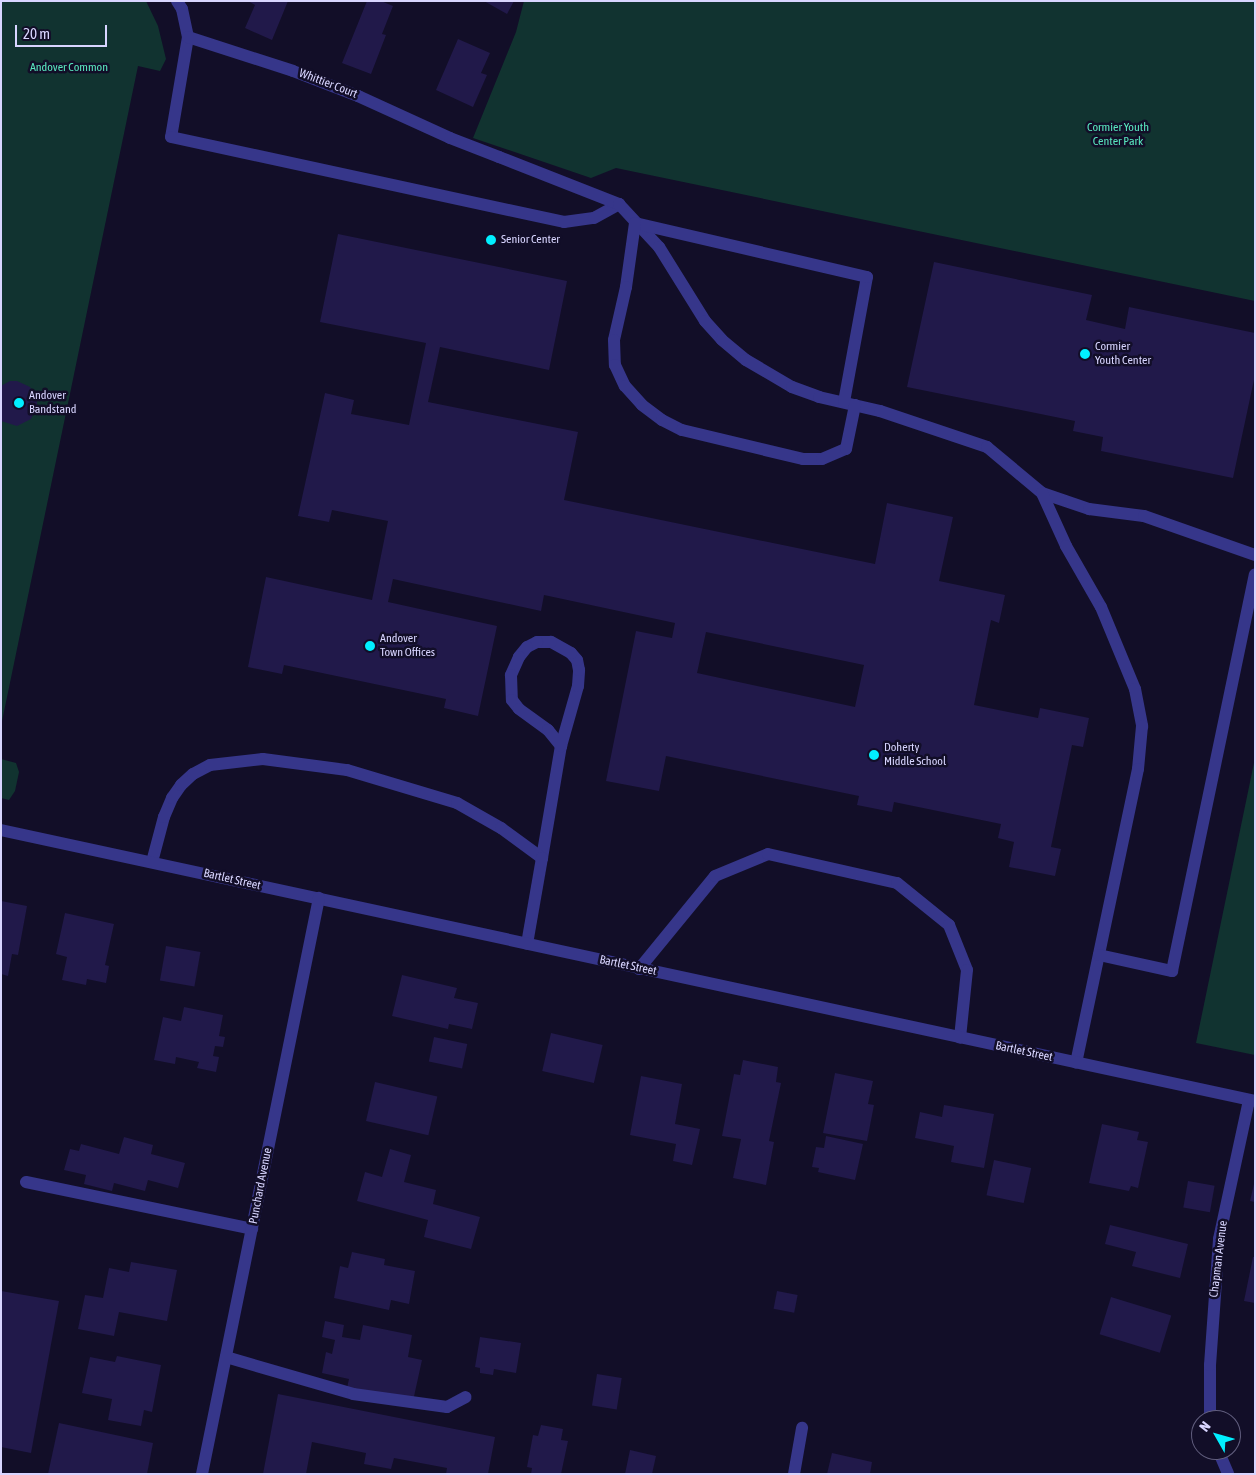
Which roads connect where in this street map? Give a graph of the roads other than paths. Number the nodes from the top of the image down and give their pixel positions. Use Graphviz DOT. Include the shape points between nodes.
graph roads {
  1 [pos="178,1"];
  2 [pos="188,37"];
  3 [pos="619,204"];
  4 [pos="635,223"];
  5 [pos="849,403"];
  6 [pos="1042,493"];
  7 [pos="1255,555"];
  8 [pos="1255,576"];
  9 [pos="560,746"];
  10 [pos="1,830"];
  11 [pos="542,858"];
  12 [pos="152,862"];
  13 [pos="319,898"];
  14 [pos="527,944"];
  15 [pos="1099,954"];
  16 [pos="639,969"];
  17 [pos="960,1038"];
  18 [pos="1076,1063"];
  19 [pos="1252,1100"];
  20 [pos="26,1182"];
  21 [pos="252,1229"];
  22 [pos="226,1357"];
  23 [pos="466,1397"];
  24 [pos="1210,1410"];
  25 [pos="802,1428"];
  26 [pos="1222,1460"];
  27 [pos="202,1474"];
  28 [pos="794,1474"];
  29 [pos="1228,1474"];
  1 -- 2 [label="street"];
  2 -- 3 [label="street, Whittier Court" via="358,96 450,138"];
  2 -- 3 [label="street" via="171,137 564,222 594,218"];
  3 -- 4 [label="street"];
  4 -- 5 [label="street" via="659,247 705,321 722,340 746,360 792,387"];
  4 -- 5 [label="street" via="867,277"];
  4 -- 5 [label="street" via="614,340 616,365 626,386 642,405 682,430 803,459 822,459 846,449"];
  5 -- 6 [label="street" via="987,447"];
  6 -- 7 [label="street" via="1089,508 1144,516"];
  6 -- 15 [label="street" via="1066,546 1108,623 1135,689 1142,726 1138,769"];
  8 -- 15 [label="street" via="1172,971"];
  9 -- 9 [label="street" via="578,686 577,660 551,642 537,642 527,647 515,666 510,687 512,700 548,730"];
  9 -- 11 [label="street"];
  10 -- 12 [label="street, Bartlet Street"];
  11 -- 12 [label="street" via="501,828 457,803 347,770 263,758 210,765 192,774 181,785 164,817"];
  11 -- 14 [label="street"];
  12 -- 13 [label="street, Bartlet Street"];
  13 -- 14 [label="street, Bartlet Street"];
  13 -- 21 [label="street, Punchard Avenue"];
  14 -- 16 [label="street, Bartlet Street"];
  15 -- 18 [label="street"];
  16 -- 17 [label="street, Bartlet Street"];
  16 -- 17 [label="street" via="715,876 768,854 897,883 950,925 966,970"];
  17 -- 18 [label="street, Bartlet Street"];
  18 -- 19 [label="street, Bartlet Street"];
  19 -- 24 [label="street, Chapman Avenue" via="1219,1239"];
  20 -- 21 [label="street"];
  21 -- 22 [label="street, Punchard Avenue"];
  22 -- 23 [label="street" via="353,1394 447,1407"];
  22 -- 27 [label="street, Punchard Avenue"];
  25 -- 28 [label="street"];
  26 -- 29 [label="street"];
}
